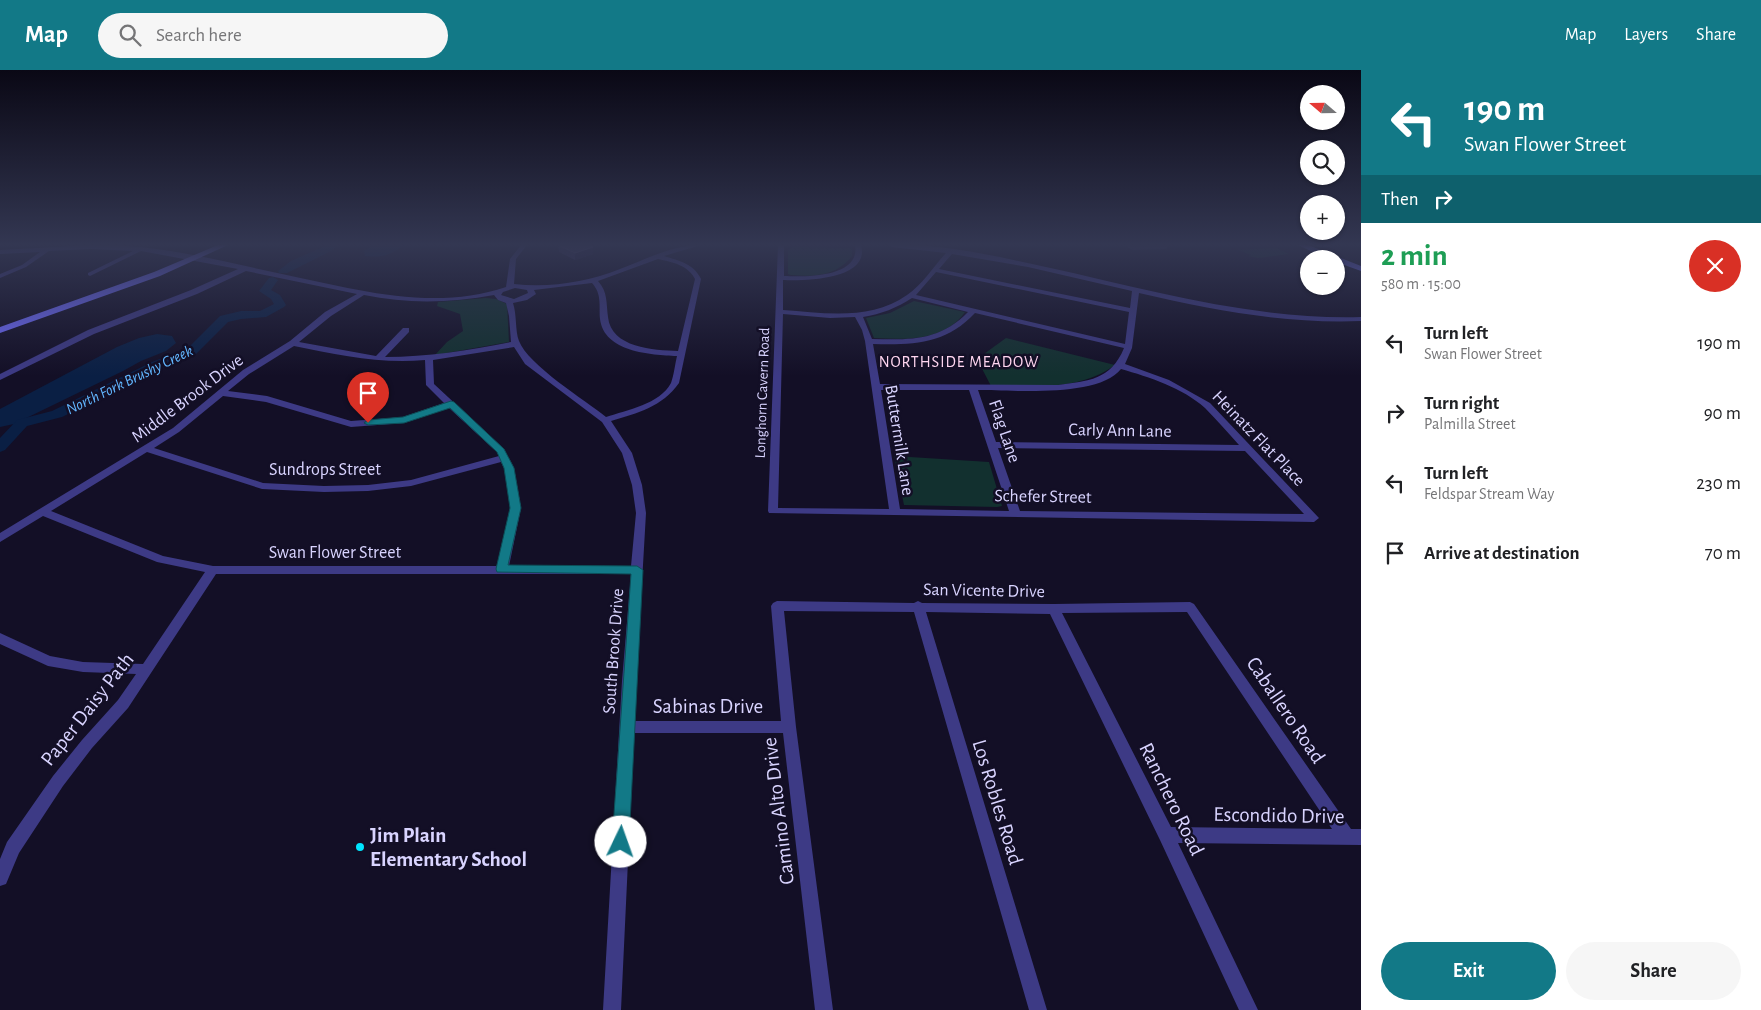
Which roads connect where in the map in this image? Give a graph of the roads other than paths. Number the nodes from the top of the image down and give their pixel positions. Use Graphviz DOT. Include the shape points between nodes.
graph roads {
  1 [pos="119,289"];
  2 [pos="201,289"];
  3 [pos="343,289"];
  4 [pos="506,289"];
  5 [pos="521,289"];
  6 [pos="536,289"];
  7 [pos="600,289"];
  8 [pos="696,289"];
  9 [pos="779,289"];
  10 [pos="917,289"];
  11 [pos="1028,289"];
  12 [pos="1131,289"];
  13 [pos="529,290"];
  14 [pos="1136,290"];
  15 [pos="363,293"];
  16 [pos="499,295"];
  17 [pos="911,296"];
  18 [pos="520,300"];
  19 [pos="509,301"];
  20 [pos="1133,310"];
  21 [pos="973,311"];
  22 [pos="779,312"];
  23 [pos="858,315"];
  24 [pos="513,316"];
  25 [pos="1361,319"];
  26 [pos="0,330"];
  27 [pos="406,330"];
  28 [pos="869,341"];
  29 [pos="293,343"];
  30 [pos="516,344"];
  31 [pos="1128,347"];
  32 [pos="682,354"];
  33 [pos="378,359"];
  34 [pos="429,359"];
  35 [pos="1121,366"];
  36 [pos="0,377"];
  37 [pos="876,387"];
  38 [pos="973,388"];
  39 [pos="221,393"];
  40 [pos="451,404"];
  41 [pos="605,420"];
  42 [pos="993,445"];
  43 [pos="1246,448"];
  44 [pos="148,449"];
  45 [pos="504,458"];
  46 [pos="772,511"];
  47 [pos="43,512"];
  48 [pos="895,512"];
  49 [pos="1016,514"];
  50 [pos="1314,518"];
  51 [pos="0,538"];
  52 [pos="502,569"];
  53 [pos="213,570"];
  54 [pos="637,570"];
  55 [pos="777,606"];
  56 [pos="918,606"];
  57 [pos="1190,607"];
  58 [pos="1054,609"];
  59 [pos="0,638"];
  60 [pos="146,669"];
  61 [pos="627,727"];
  62 [pos="789,727"];
  63 [pos="1166,834"];
  64 [pos="1354,837"];
  65 [pos="0,878"];
  66 [pos="612,1010"];
  67 [pos="824,1010"];
  68 [pos="1038,1010"];
  69 [pos="1249,1010"];
  1 -- 26 [label="street"];
  2 -- 36 [label="street" via="91,332"];
  3 -- 15 [label="street"];
  4 -- 16 [label="street"];
  5 -- 13 [label="street"];
  6 -- 13 [label="street"];
  7 -- 32 [label="street" via="604,294 605,327 614,338 631,347"];
  8 -- 32 [label="street"];
  9 -- 22 [label="street, Longhorn Cavern Road"];
  10 -- 17 [label="street"];
  11 -- 20 [label="street"];
  12 -- 14 [label="street"];
  13 -- 18 [label="street"];
  14 -- 20 [label="street"];
  14 -- 25 [label="street" via="1266,316 1333,321"];
  15 -- 16 [label="street" via="405,299"];
  15 -- 29 [label="street, Middle Brook Drive" via="328,314"];
  16 -- 19 [label="street"];
  17 -- 21 [label="street"];
  17 -- 23 [label="street" via="888,310"];
  18 -- 19 [label="street"];
  18 -- 24 [label="street, South Brook Drive"];
  19 -- 24 [label="street, South Brook Drive"];
  20 -- 31 [label="street"];
  21 -- 28 [label="street" via="960,326 940,336 913,341"];
  21 -- 31 [label="street"];
  22 -- 23 [label="street"];
  22 -- 46 [label="street, Longhorn Cavern Road"];
  23 -- 28 [label="street, Buttermilk Lane"];
  24 -- 30 [label="street, South Brook Drive"];
  27 -- 33 [label="street"];
  28 -- 37 [label="street, Buttermilk Lane"];
  29 -- 33 [label="street"];
  29 -- 39 [label="street, Middle Brook Drive" via="246,372"];
  30 -- 34 [label="street"];
  30 -- 41 [label="street, South Brook Drive" via="528,362"];
  31 -- 35 [label="street"];
  32 -- 41 [label="street" via="675,383 668,394 656,403"];
  33 -- 34 [label="street"];
  34 -- 40 [label="street" via="430,385"];
  35 -- 38 [label="street" via="1107,377 1079,386"];
  35 -- 43 [label="street, Heinatz Flat Place" via="1188,392 1207,405"];
  37 -- 38 [label="street"];
  37 -- 48 [label="street, Buttermilk Lane"];
  38 -- 42 [label="street, Flag Lane"];
  39 -- 40 [label="street" via="267,399 351,424 404,420"];
  39 -- 44 [label="street, Middle Brook Drive"];
  40 -- 45 [label="street" via="501,451"];
  41 -- 54 [label="street, South Brook Drive" via="627,453 637,485 641,513"];
  42 -- 43 [label="street, Carly Ann Lane"];
  42 -- 49 [label="street, Flag Lane"];
  43 -- 50 [label="street, Heinatz Flat Place"];
  44 -- 45 [label="street, Sundrops Street" via="262,486 324,489 411,483"];
  44 -- 47 [label="street, Middle Brook Drive"];
  45 -- 52 [label="street" via="509,468 516,508"];
  46 -- 48 [label="street, Schefer Street"];
  47 -- 51 [label="street, Middle Brook Drive"];
  47 -- 53 [label="street, Swan Flower Street" via="161,559"];
  48 -- 49 [label="street, Schefer Street"];
  49 -- 50 [label="street, Schefer Street"];
  52 -- 53 [label="street, Swan Flower Street"];
  52 -- 54 [label="street, Swan Flower Street"];
  53 -- 60 [label="street, Paper Daisy Path"];
  54 -- 61 [label="street, South Brook Drive"];
  55 -- 56 [label="street, San Vicente Drive"];
  55 -- 62 [label="street, Camino Alto Drive"];
  56 -- 58 [label="street, San Vicente Drive"];
  56 -- 68 [label="street, Los Robles Road"];
  57 -- 58 [label="street, San Vicente Drive"];
  57 -- 64 [label="street, Caballero Road"];
  58 -- 63 [label="street, Ranchero Road"];
  59 -- 60 [label="street" via="48,661 82,667"];
  60 -- 65 [label="street, Paper Daisy Path" via="123,704 58,780 13,848"];
  61 -- 62 [label="street, Sabinas Drive"];
  61 -- 66 [label="street, South Brook Drive"];
  62 -- 67 [label="street, Camino Alto Drive"];
  63 -- 64 [label="street, Escondido Drive"];
  63 -- 69 [label="street, Ranchero Road"];
}
